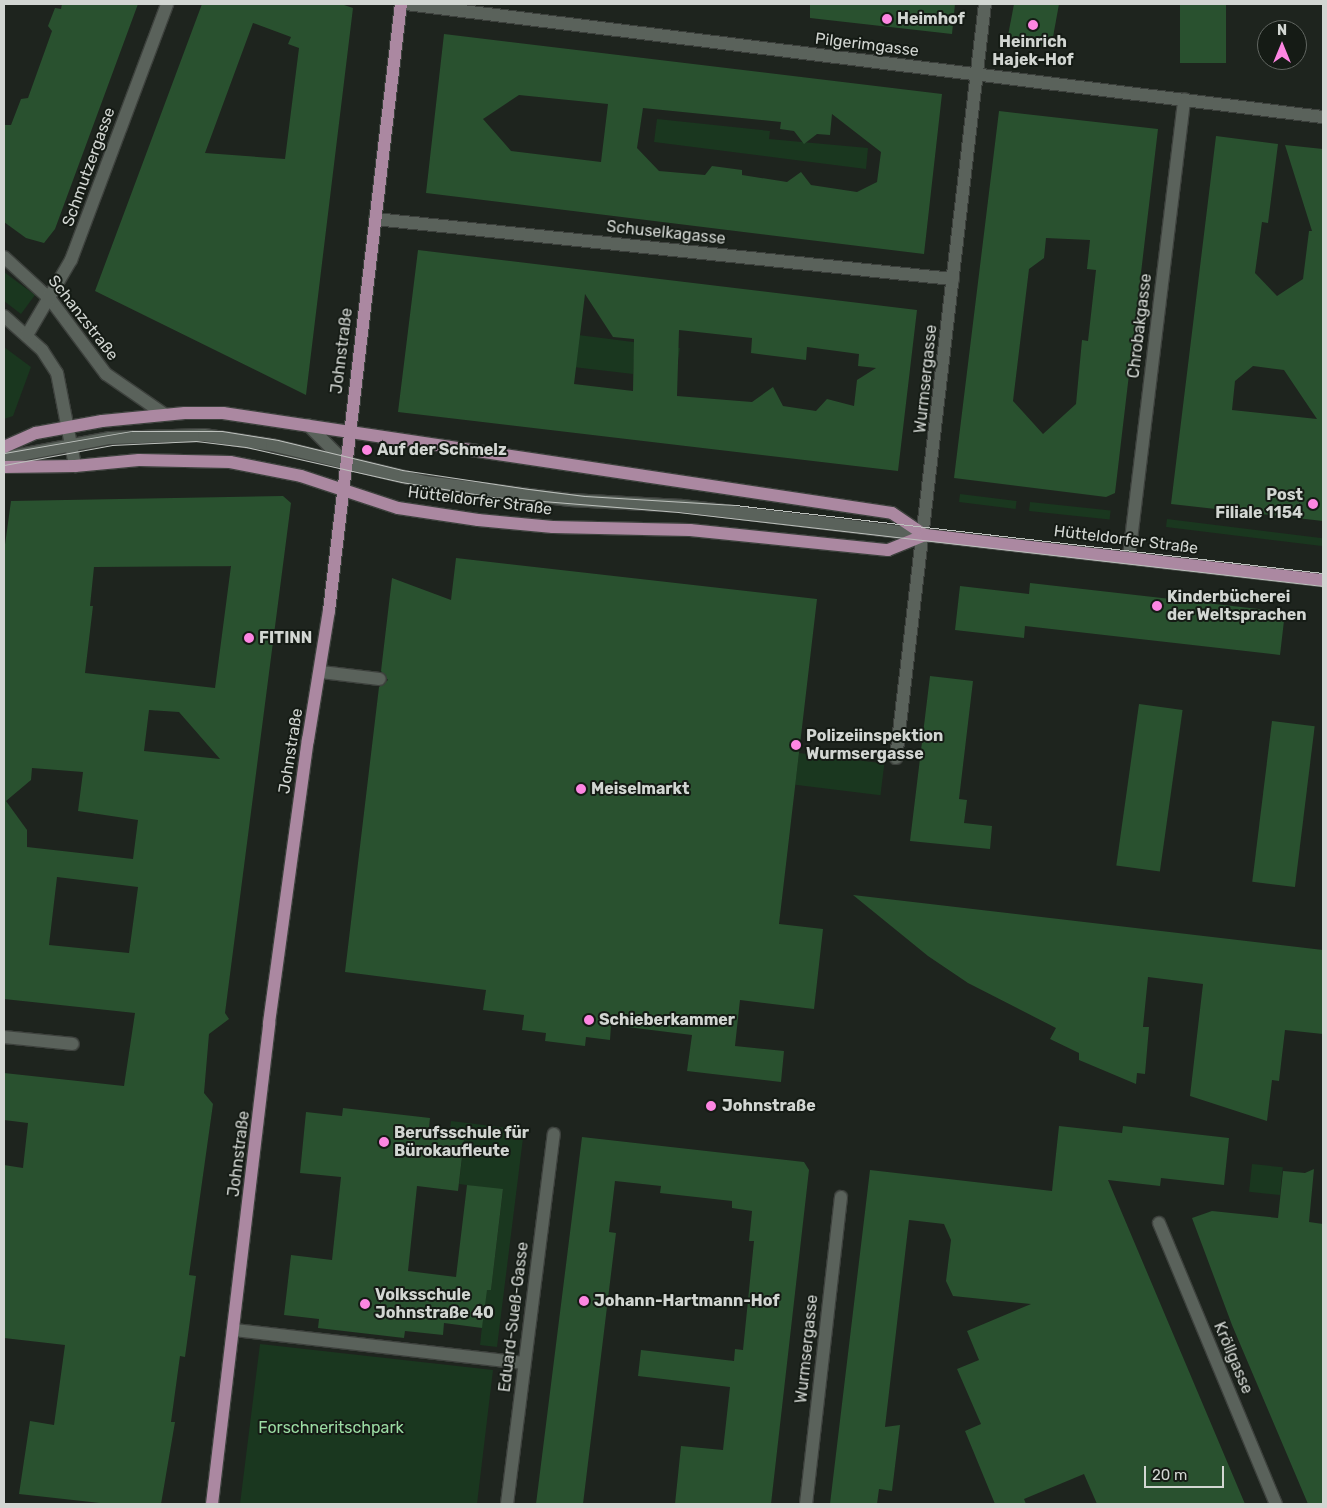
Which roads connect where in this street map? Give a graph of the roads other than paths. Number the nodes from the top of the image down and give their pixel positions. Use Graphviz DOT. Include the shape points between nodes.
graph roads {
  1 [pos="167,4"];
  2 [pos="401,4"];
  3 [pos="406,4"];
  4 [pos="985,4"];
  5 [pos="975,75"];
  6 [pos="1184,99"];
  7 [pos="1323,117"];
  8 [pos="375,219"];
  9 [pos="4,257"];
  10 [pos="953,279"];
  11 [pos="50,299"];
  12 [pos="4,316"];
  13 [pos="27,335"];
  14 [pos="164,414"];
  15 [pos="308,425"];
  16 [pos="69,427"];
  17 [pos="349,433"];
  18 [pos="72,445"];
  19 [pos="4,448"];
  20 [pos="4,458"];
  21 [pos="346,463"];
  22 [pos="76,466"];
  23 [pos="4,467"];
  24 [pos="343,490"];
  25 [pos="925,535"];
  26 [pos="1129,556"];
  27 [pos="1323,580"];
  28 [pos="321,672"];
  29 [pos="380,679"];
  30 [pos="896,758"];
  31 [pos="4,1037"];
  32 [pos="73,1044"];
  33 [pos="554,1134"];
  34 [pos="841,1197"];
  35 [pos="1159,1223"];
  36 [pos="234,1330"];
  37 [pos="524,1363"];
  38 [pos="212,1504"];
  39 [pos="507,1504"];
  40 [pos="806,1504"];
  41 [pos="1276,1504"];
  1 -- 11 [label="street, Schmutzergasse" via="71,260"];
  2 -- 8 [label="main road, Johnstraße"];
  3 -- 5 [label="street, Pilgerimgasse"];
  4 -- 5 [label="street, Wurmsergasse"];
  5 -- 6 [label="street, Pilgerimgasse"];
  5 -- 10 [label="street, Wurmsergasse"];
  6 -- 7 [label="street, Pilgerimgasse"];
  6 -- 26 [label="street, Chrobakgasse"];
  8 -- 10 [label="street, Schuselkagasse"];
  8 -- 17 [label="main road, Johnstraße"];
  9 -- 11 [label="street, Schanzstraße"];
  10 -- 25 [label="street, Wurmsergasse"];
  11 -- 13 [label="street, Schmutzergasse"];
  11 -- 14 [label="street, Schanzstraße" via="106,374"];
  12 -- 13 [label="street"];
  13 -- 16 [label="street" via="58,373"];
  14 -- 15 [label="main road, Hütteldorfer Straße" via="224,414"];
  14 -- 16 [label="main road, Hütteldorfer Straße"];
  15 -- 17 [label="main road, Hütteldorfer Straße"];
  15 -- 21 [label="street"];
  16 -- 18 [label="street"];
  16 -- 19 [label="main road, Hütteldorfer Straße" via="36,433"];
  17 -- 21 [label="main road, Johnstraße"];
  17 -- 25 [label="main road, Hütteldorfer Straße" via="892,513"];
  18 -- 20 [label="street, Hütteldorfer Straße"];
  18 -- 21 [label="street, Hütteldorfer Straße" via="136,436 204,435 263,443"];
  18 -- 22 [label="street"];
  21 -- 24 [label="main road, Johnstraße"];
  21 -- 25 [label="street, Hütteldorfer Straße" via="426,482 552,498 682,506"];
  22 -- 23 [label="main road, Hütteldorfer Straße"];
  22 -- 24 [label="main road, Hütteldorfer Straße" via="139,460 230,462 301,476"];
  24 -- 25 [label="main road, Hütteldorfer Straße" via="398,508 520,524 690,530 888,550"];
  24 -- 28 [label="main road, Johnstraße"];
  25 -- 26 [label="main road, Hütteldorfer Straße"];
  25 -- 30 [label="street, Wurmsergasse"];
  26 -- 27 [label="main road, Hütteldorfer Straße"];
  28 -- 29 [label="street"];
  28 -- 36 [label="main road, Johnstraße" via="308,740 272,1004"];
  31 -- 32 [label="street"];
  33 -- 37 [label="street, Eduard-Sueß-Gasse"];
  34 -- 40 [label="street, Wurmsergasse"];
  35 -- 41 [label="street, Kröllgasse"];
  36 -- 37 [label="street"];
  36 -- 38 [label="main road, Johnstraße"];
  37 -- 39 [label="street, Eduard-Sueß-Gasse"];
}
